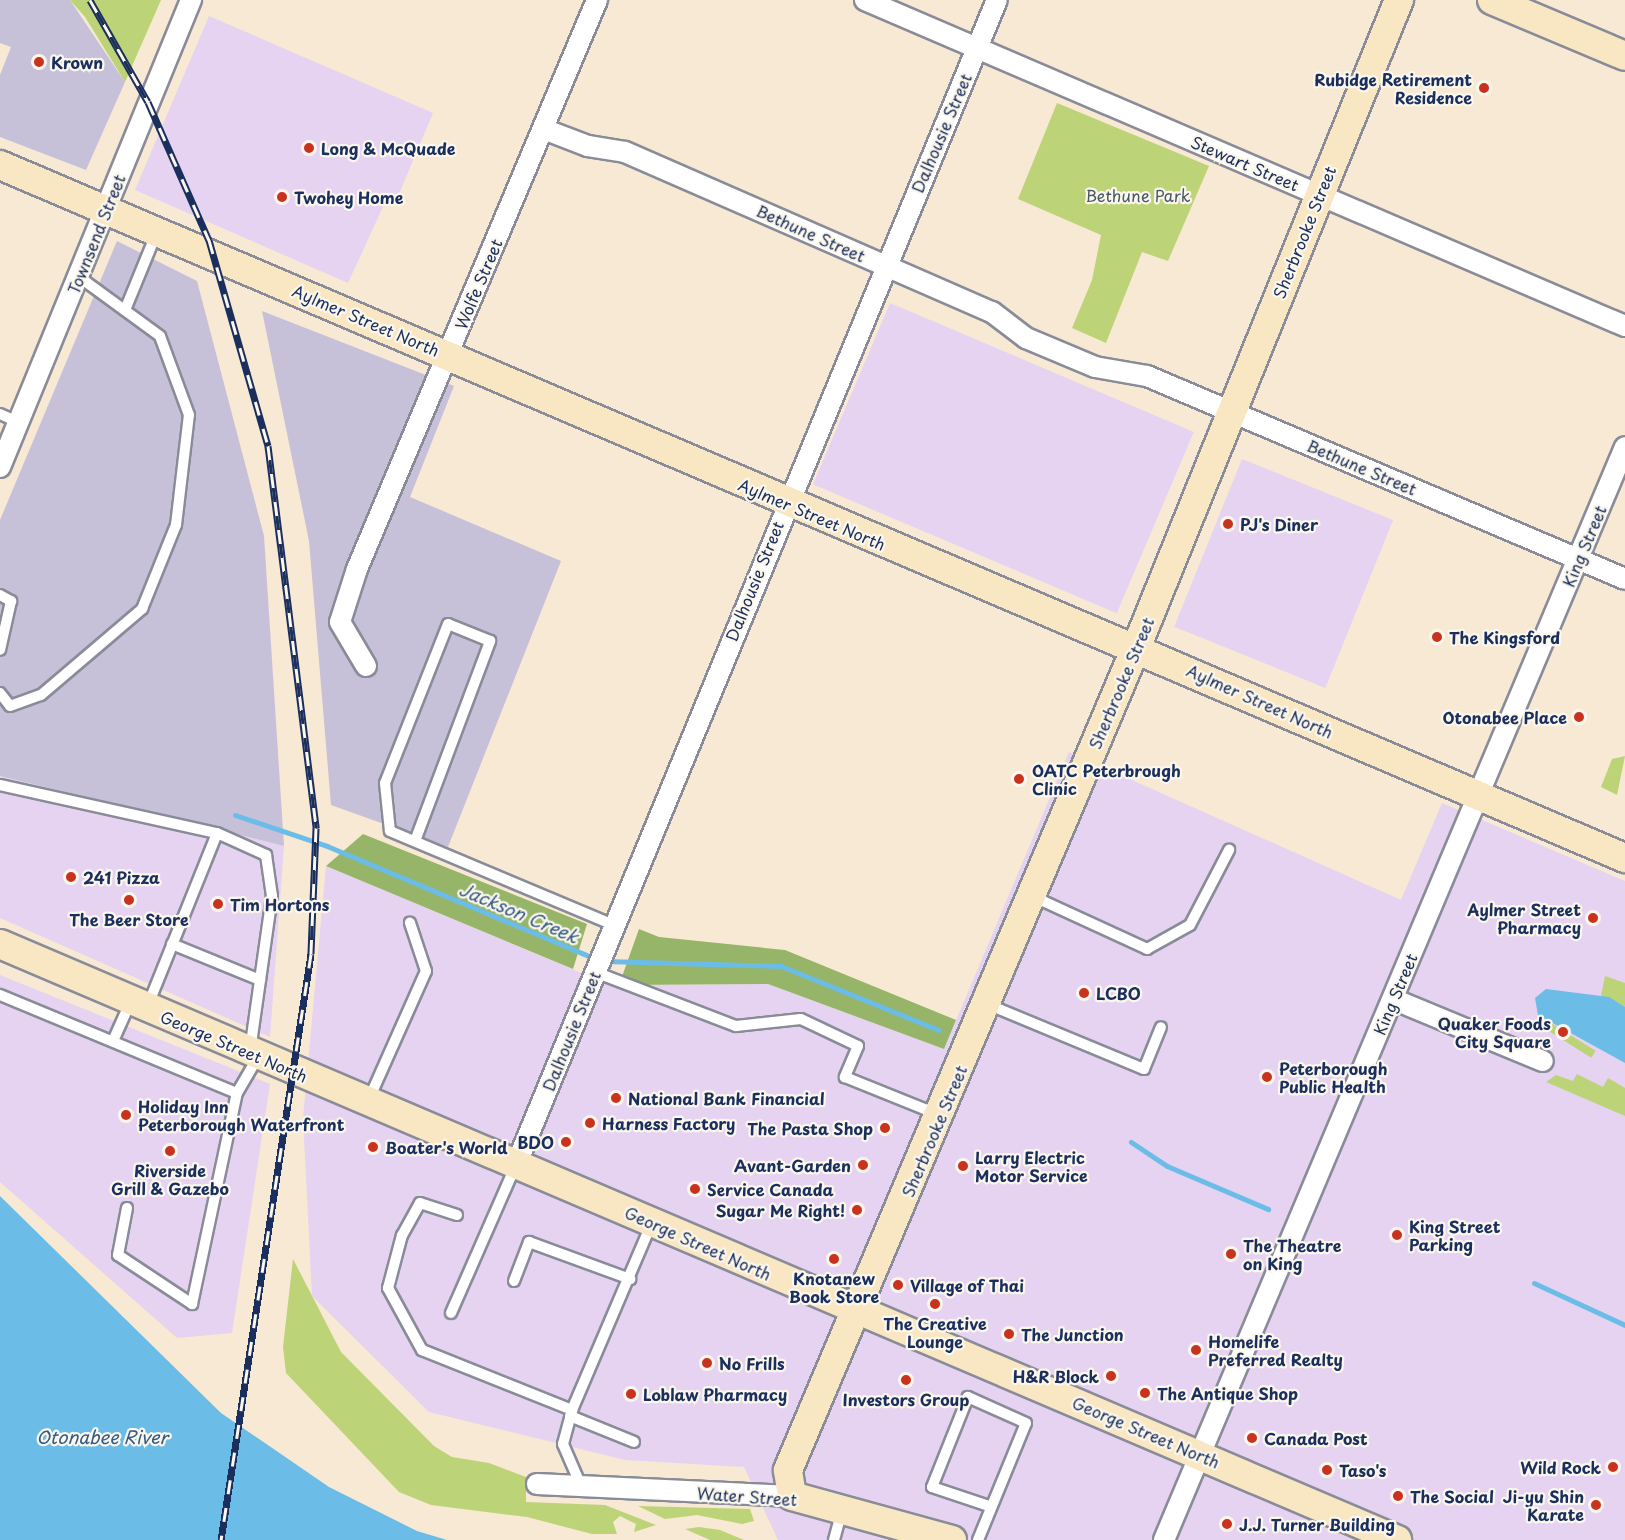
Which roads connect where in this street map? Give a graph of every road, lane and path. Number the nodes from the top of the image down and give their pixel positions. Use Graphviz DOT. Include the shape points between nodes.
graph roads {
  1 [pos="191,0"];
  2 [pos="597,0"];
  3 [pos="865,0"];
  4 [pos="997,0"];
  5 [pos="1399,0"];
  6 [pos="1492,0"];
  7 [pos="977,47"];
  8 [pos="1625,56"];
  9 [pos="546,130"];
  10 [pos="0,165"];
  11 [pos="1319,195"];
  12 [pos="106,209"];
  13 [pos="157,232"];
  14 [pos="884,266"];
  15 [pos="79,277"];
  16 [pos="124,310"];
  17 [pos="1625,326"];
  18 [pos="450,356"];
  19 [pos="1232,412"];
  20 [pos="0,414"];
  21 [pos="18,422"];
  22 [pos="1625,447"];
  23 [pos="0,467"];
  24 [pos="786,504"];
  25 [pos="1581,560"];
  26 [pos="1625,579"];
  27 [pos="0,595"];
  28 [pos="1136,647"];
  29 [pos="0,650"];
  30 [pos="366,666"];
  31 [pos="0,693"];
  32 [pos="0,785"];
  33 [pos="1478,796"];
  34 [pos="217,833"];
  35 [pos="415,841"];
  36 [pos="1229,850"];
  37 [pos="1625,858"];
  38 [pos="1032,896"];
  39 [pos="410,923"];
  40 [pos="610,933"];
  41 [pos="0,944"];
  42 [pos="172,944"];
  43 [pos="594,974"];
  44 [pos="261,980"];
  45 [pos="0,995"];
  46 [pos="1393,999"];
  47 [pos="987,1004"];
  48 [pos="138,1006"];
  49 [pos="1161,1027"];
  50 [pos="113,1041"];
  51 [pos="254,1055"];
  52 [pos="1543,1061"];
  53 [pos="237,1093"];
  54 [pos="367,1102"];
  55 [pos="940,1116"];
  56 [pos="516,1165"];
  57 [pos="127,1208"];
  58 [pos="457,1215"];
  59 [pos="652,1222"];
  60 [pos="630,1278"];
  61 [pos="514,1281"];
  62 [pos="799,1288"];
  63 [pos="857,1309"];
  64 [pos="451,1313"];
  65 [pos="840,1349"];
  66 [pos="571,1413"];
  67 [pos="634,1442"];
  68 [pos="1198,1455"];
  69 [pos="537,1484"];
  70 [pos="582,1489"];
  71 [pos="792,1496"];
  72 [pos="989,1506"];
  73 [pos="842,1510"];
  74 [pos="834,1540"];
  75 [pos="952,1540"];
  76 [pos="978,1540"];
  77 [pos="1164,1540"];
  78 [pos="1397,1540"];
  1 -- 12 [label="street, Townsend Street"];
  2 -- 9 [label="street, Wolfe Street"];
  3 -- 7 [label="street, Stewart Street"];
  4 -- 7 [label="street, Dalhousie Street"];
  5 -- 11 [label="main road, Sherbrooke Street"];
  6 -- 8 [label="main road"];
  7 -- 11 [label="street, Stewart Street"];
  7 -- 14 [label="street, Dalhousie Street"];
  9 -- 14 [label="street, Bethune Street" via="588,146 625,152"];
  9 -- 18 [label="street, Wolfe Street"];
  10 -- 12 [label="main road, Aylmer Street North"];
  11 -- 17 [label="street, Stewart Street"];
  11 -- 19 [label="main road, Sherbrooke Street"];
  12 -- 13 [label="main road, Aylmer Street North"];
  12 -- 15 [label="street, Townsend Street"];
  13 -- 16 [label="lane"];
  13 -- 18 [label="main road, Aylmer Street North"];
  14 -- 19 [label="street, Bethune Street" via="992,312 1026,338 1095,367 1138,373"];
  14 -- 24 [label="street, Dalhousie Street"];
  15 -- 16 [label="lane"];
  15 -- 21 [label="street, Townsend Street"];
  16 -- 31 [label="lane" via="160,336 189,416 176,525 142,609 41,695 10,706"];
  18 -- 24 [label="main road, Aylmer Street North"];
  18 -- 30 [label="street, Wolfe Street" via="357,569 340,622"];
  19 -- 25 [label="street, Bethune Street"];
  19 -- 28 [label="main road, Sherbrooke Street"];
  20 -- 21 [label="lane"];
  21 -- 23 [label="street, Townsend Street"];
  22 -- 25 [label="street, King Street"];
  24 -- 28 [label="main road, Aylmer Street North"];
  24 -- 40 [label="street, Dalhousie Street"];
  25 -- 26 [label="street, Bethune Street"];
  25 -- 33 [label="street, King Street" via="1546,626"];
  27 -- 29 [label="lane" via="11,601"];
  28 -- 33 [label="main road, Aylmer Street North"];
  28 -- 38 [label="main road, Sherbrooke Street"];
  32 -- 34 [label="lane"];
  33 -- 37 [label="main road, Aylmer Street North"];
  33 -- 46 [label="street, King Street"];
  34 -- 42 [label="lane"];
  34 -- 44 [label="lane" via="266,855 272,896"];
  35 -- 35 [label="lane" via="390,831 385,783 448,624 490,641"];
  35 -- 40 [label="lane"];
  36 -- 38 [label="lane" via="1190,925 1147,949"];
  38 -- 47 [label="main road, Sherbrooke Street"];
  39 -- 54 [label="lane" via="426,971"];
  40 -- 43 [label="street, Dalhousie Street"];
  41 -- 48 [label="main road, George Street North"];
  42 -- 44 [label="lane"];
  42 -- 48 [label="lane"];
  43 -- 55 [label="lane" via="736,1026 801,1019 858,1046 845,1077"];
  43 -- 56 [label="street, Dalhousie Street"];
  44 -- 51 [label="lane"];
  45 -- 50 [label="lane"];
  46 -- 52 [label="street"];
  46 -- 68 [label="street, King Street"];
  47 -- 49 [label="lane" via="1144,1069"];
  47 -- 55 [label="main road, Sherbrooke Street"];
  48 -- 50 [label="lane"];
  48 -- 51 [label="main road, George Street North"];
  50 -- 53 [label="lane"];
  51 -- 53 [label="lane"];
  51 -- 54 [label="main road, George Street North"];
  53 -- 57 [label="lane" via="192,1304 118,1255"];
  54 -- 56 [label="main road, George Street North"];
  55 -- 63 [label="main road, Sherbrooke Street"];
  56 -- 59 [label="main road, George Street North"];
  56 -- 64 [label="lane"];
  58 -- 66 [label="lane" via="420,1203 396,1256 388,1288 422,1350"];
  59 -- 60 [label="lane"];
  59 -- 62 [label="main road, George Street North"];
  60 -- 61 [label="lane" via="529,1242"];
  60 -- 66 [label="lane"];
  62 -- 63 [label="main road, George Street North"];
  62 -- 65 [label="main road" via="835,1321"];
  63 -- 65 [label="main road, Sherbrooke Street"];
  63 -- 68 [label="main road, George Street North"];
  65 -- 71 [label="main road, Sherbrooke Street" via="789,1470"];
  66 -- 67 [label="lane"];
  66 -- 70 [label="lane" via="563,1444"];
  68 -- 77 [label="street, King Street"];
  68 -- 78 [label="main road, George Street North"];
  69 -- 70 [label="street, Water Street"];
  70 -- 71 [label="street, Water Street"];
  71 -- 73 [label="main road, Water Street"];
  72 -- 72 [label="lane" via="1026,1423 968,1397 932,1487"];
  72 -- 76 [label="lane"];
  73 -- 74 [label="lane"];
  73 -- 75 [label="main road, Water Street"];
}
